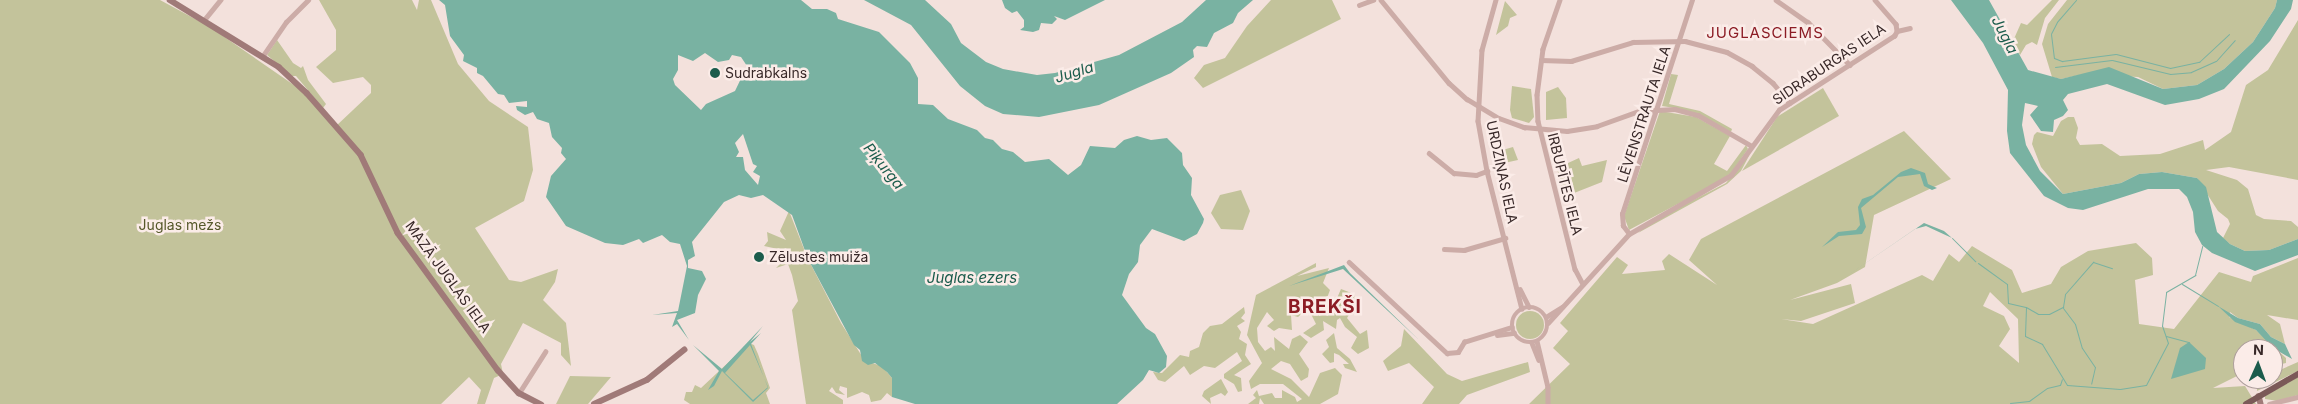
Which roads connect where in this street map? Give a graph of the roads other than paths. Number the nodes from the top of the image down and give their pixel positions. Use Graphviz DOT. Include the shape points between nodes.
graph roads {
  1 [pos="170,0"];
  2 [pos="220,0"];
  3 [pos="308,0"];
  4 [pos="1373,0"];
  5 [pos="1381,0"];
  6 [pos="1496,0"];
  7 [pos="1560,0"];
  8 [pos="1692,0"];
  9 [pos="1776,0"];
  10 [pos="1875,0"];
  11 [pos="1359,5"];
  12 [pos="204,20"];
  13 [pos="1910,28"];
  14 [pos="1897,31"];
  15 [pos="1680,40"];
  16 [pos="262,57"];
  17 [pos="1541,60"];
  18 [pos="1850,65"];
  19 [pos="1790,102"];
  20 [pos="1478,107"];
  21 [pos="1658,109"];
  22 [pos="1539,130"];
  23 [pos="1752,146"];
  24 [pos="1428,162"];
  25 [pos="1487,171"];
  26 [pos="1629,234"];
  27 [pos="1505,238"];
  28 [pos="1446,252"];
  29 [pos="1350,262"];
  30 [pos="1583,284"];
  31 [pos="1520,289"];
  32 [pos="1567,303"];
  33 [pos="1529,307"];
  34 [pos="1522,309"];
  35 [pos="1546,317"];
  36 [pos="1548,323"];
  37 [pos="1512,327"];
  38 [pos="1514,333"];
  39 [pos="1486,336"];
  40 [pos="1535,342"];
  41 [pos="684,350"];
  42 [pos="545,352"];
  43 [pos="2298,374"];
  44 [pos="519,393"];
  45 [pos="2259,396"];
  46 [pos="2298,397"];
  47 [pos="541,404"];
  48 [pos="594,404"];
  49 [pos="1548,404"];
  50 [pos="2246,404"];
  51 [pos="2261,404"];
  52 [pos="2269,404"];
  1 -- 12 [label="street, MAZĀ JUGLAS IELA"];
  2 -- 12 [label="street"];
  3 -- 16 [label="street" via="286,22"];
  4 -- 11 [label="street"];
  5 -- 20 [label="street" via="1449,83"];
  6 -- 20 [label="street, URDZIŅAS IELA" via="1482,50"];
  7 -- 17 [label="street, IRBUPĪTES IELA"];
  8 -- 15 [label="street, LĒVENSTRAUTA IELA"];
  9 -- 18 [label="street" via="1808,22"];
  10 -- 14 [label="street" via="1896,24"];
  12 -- 16 [label="street, MAZĀ JUGLAS IELA"];
  13 -- 14 [label="street, SIDRABURGAS IELA"];
  14 -- 18 [label="street, SIDRABURGAS IELA"];
  15 -- 17 [label="street" via="1633,42 1571,61"];
  15 -- 19 [label="street" via="1727,52 1752,66"];
  15 -- 21 [label="street, LĒVENSTRAUTA IELA"];
  16 -- 44 [label="street, MAZĀ JUGLAS IELA" via="307,93 361,155 398,233 498,370"];
  17 -- 22 [label="street, IRBUPĪTES IELA" via="1537,95"];
  18 -- 19 [label="street, SIDRABURGAS IELA"];
  19 -- 23 [label="street, SIDRABURGAS IELA" via="1771,117"];
  20 -- 22 [label="street" via="1499,118"];
  20 -- 25 [label="street, URDZIŅAS IELA"];
  21 -- 22 [label="street" via="1639,111 1587,128"];
  21 -- 23 [label="street" via="1698,115"];
  21 -- 26 [label="street, LĒVENSTRAUTA IELA" via="1622,214 1623,226"];
  22 -- 30 [label="street, IRBUPĪTES IELA" via="1575,269"];
  23 -- 26 [label="street, SIDRABURGAS IELA" via="1741,165 1722,183"];
  24 -- 25 [label="street" via="1431,155 1454,173 1476,175"];
  25 -- 27 [label="street, URDZIŅAS IELA"];
  26 -- 30 [label="street, SIDRABURGAS IELA"];
  27 -- 28 [label="street"];
  27 -- 31 [label="street, URDZIŅAS IELA"];
  29 -- 39 [label="street" via="1442,350 1452,354 1464,342"];
  30 -- 32 [label="street, SIDRABURGAS IELA"];
  31 -- 33 [label="street, URDZIŅAS IELA"];
  31 -- 34 [label="street, URDZIŅAS IELA"];
  32 -- 35 [label="street, SIDRABURGAS IELA"];
  32 -- 36 [label="street, SIDRABURGAS IELA"];
  33 -- 34 [label="street"];
  33 -- 35 [label="street"];
  34 -- 37 [label="street" via="1514,316"];
  35 -- 36 [label="street"];
  36 -- 40 [label="street" via="1546,334"];
  37 -- 38 [label="street"];
  37 -- 39 [label="street"];
  38 -- 39 [label="street"];
  38 -- 40 [label="street" via="1520,340"];
  40 -- 49 [label="street" via="1548,387"];
  41 -- 48 [label="street" via="647,380"];
  42 -- 44 [label="street"];
  43 -- 45 [label="main road"];
  44 -- 47 [label="street, MAZĀ JUGLAS IELA"];
  45 -- 50 [label="main road"];
  45 -- 51 [label="street"];
  46 -- 52 [label="street"];
}
